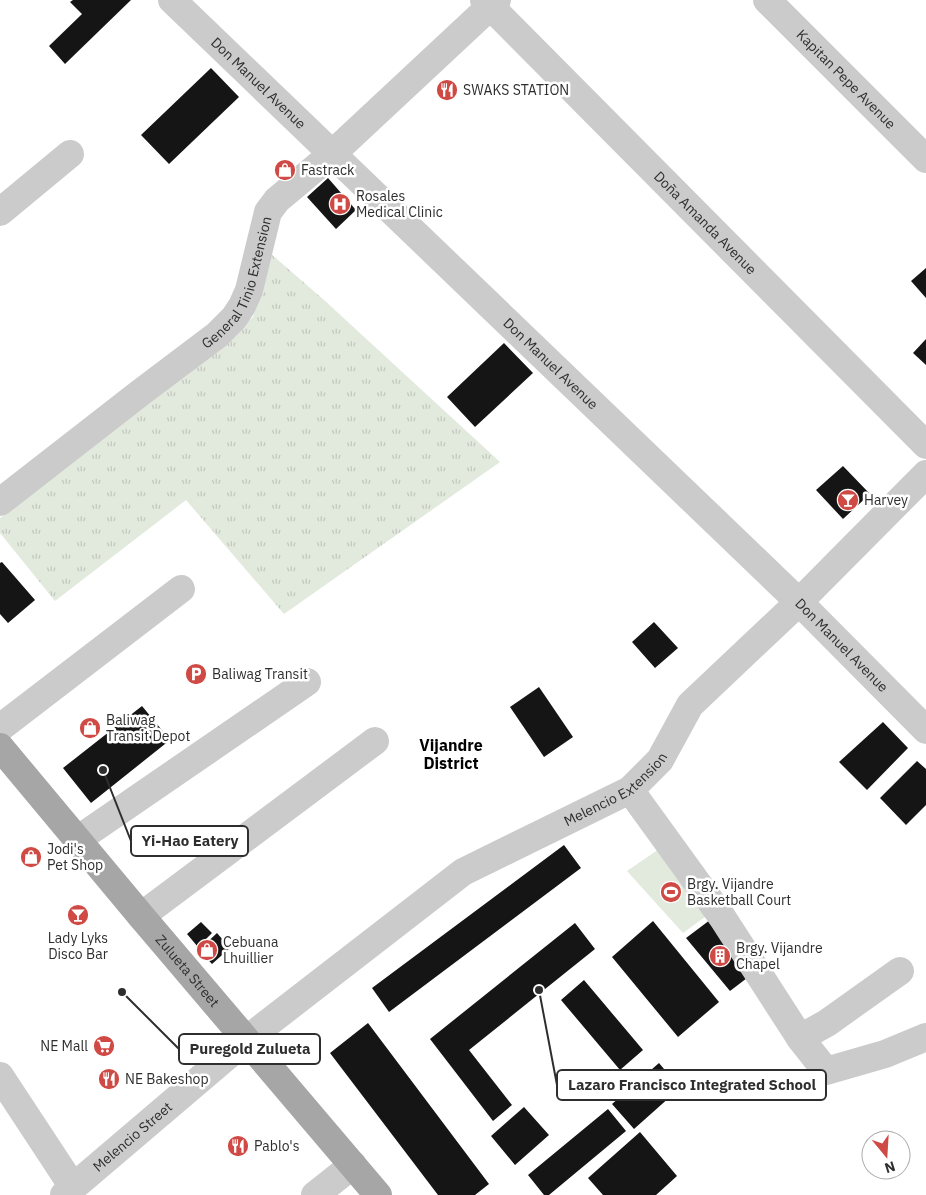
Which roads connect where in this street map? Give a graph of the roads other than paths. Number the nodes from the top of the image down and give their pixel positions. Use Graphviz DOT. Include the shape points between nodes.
graph roads {
  1 [pos="172,0"];
  2 [pos="767,0"];
  3 [pos="490,2"];
  4 [pos="70,154"];
  5 [pos="332,154"];
  6 [pos="926,159"];
  7 [pos="0,212"];
  8 [pos="926,444"];
  9 [pos="926,474"];
  10 [pos="0,502"];
  11 [pos="181,589"];
  12 [pos="799,602"];
  13 [pos="307,682"];
  14 [pos="0,728"];
  15 [pos="926,730"];
  16 [pos="375,741"];
  17 [pos="0,746"];
  18 [pos="630,790"];
  19 [pos="78,840"];
  20 [pos="141,916"];
  21 [pos="900,972"];
  22 [pos="926,1037"];
  23 [pos="800,1038"];
  24 [pos="246,1040"];
  25 [pos="0,1076"];
  26 [pos="353,1165"];
  27 [pos="69,1191"];
  28 [pos="315,1195"];
  29 [pos="378,1195"];
  1 -- 5 [label="street, Don Manuel Avenue"];
  2 -- 6 [label="street, Kapitan Pepe Avenue"];
  3 -- 5 [label="street, General Tinio Extension"];
  3 -- 8 [label="street, Doña Amanda Avenue"];
  4 -- 7 [label="street"];
  5 -- 10 [label="street, General Tinio Extension" via="277,200 268,212 249,290 242,306 222,330"];
  5 -- 12 [label="street, Don Manuel Avenue"];
  9 -- 12 [label="street, Melencio Extension"];
  11 -- 14 [label="street"];
  12 -- 15 [label="street, Don Manuel Avenue"];
  12 -- 18 [label="street, Melencio Extension" via="690,706 660,760"];
  13 -- 19 [label="street"];
  16 -- 20 [label="street"];
  17 -- 19 [label="main road, Zulueta Street"];
  18 -- 23 [label="street" via="722,917"];
  18 -- 24 [label="street, Melencio Extension" via="462,872"];
  19 -- 20 [label="main road, Zulueta Street"];
  20 -- 24 [label="main road, Zulueta Street"];
  21 -- 23 [label="street"];
  22 -- 23 [label="street" via="885,1054 826,1071"];
  24 -- 26 [label="main road, Zulueta Street"];
  24 -- 27 [label="street, Melencio Street"];
  25 -- 27 [label="street"];
  26 -- 28 [label="street"];
  26 -- 29 [label="main road, Zulueta Street"];
}
